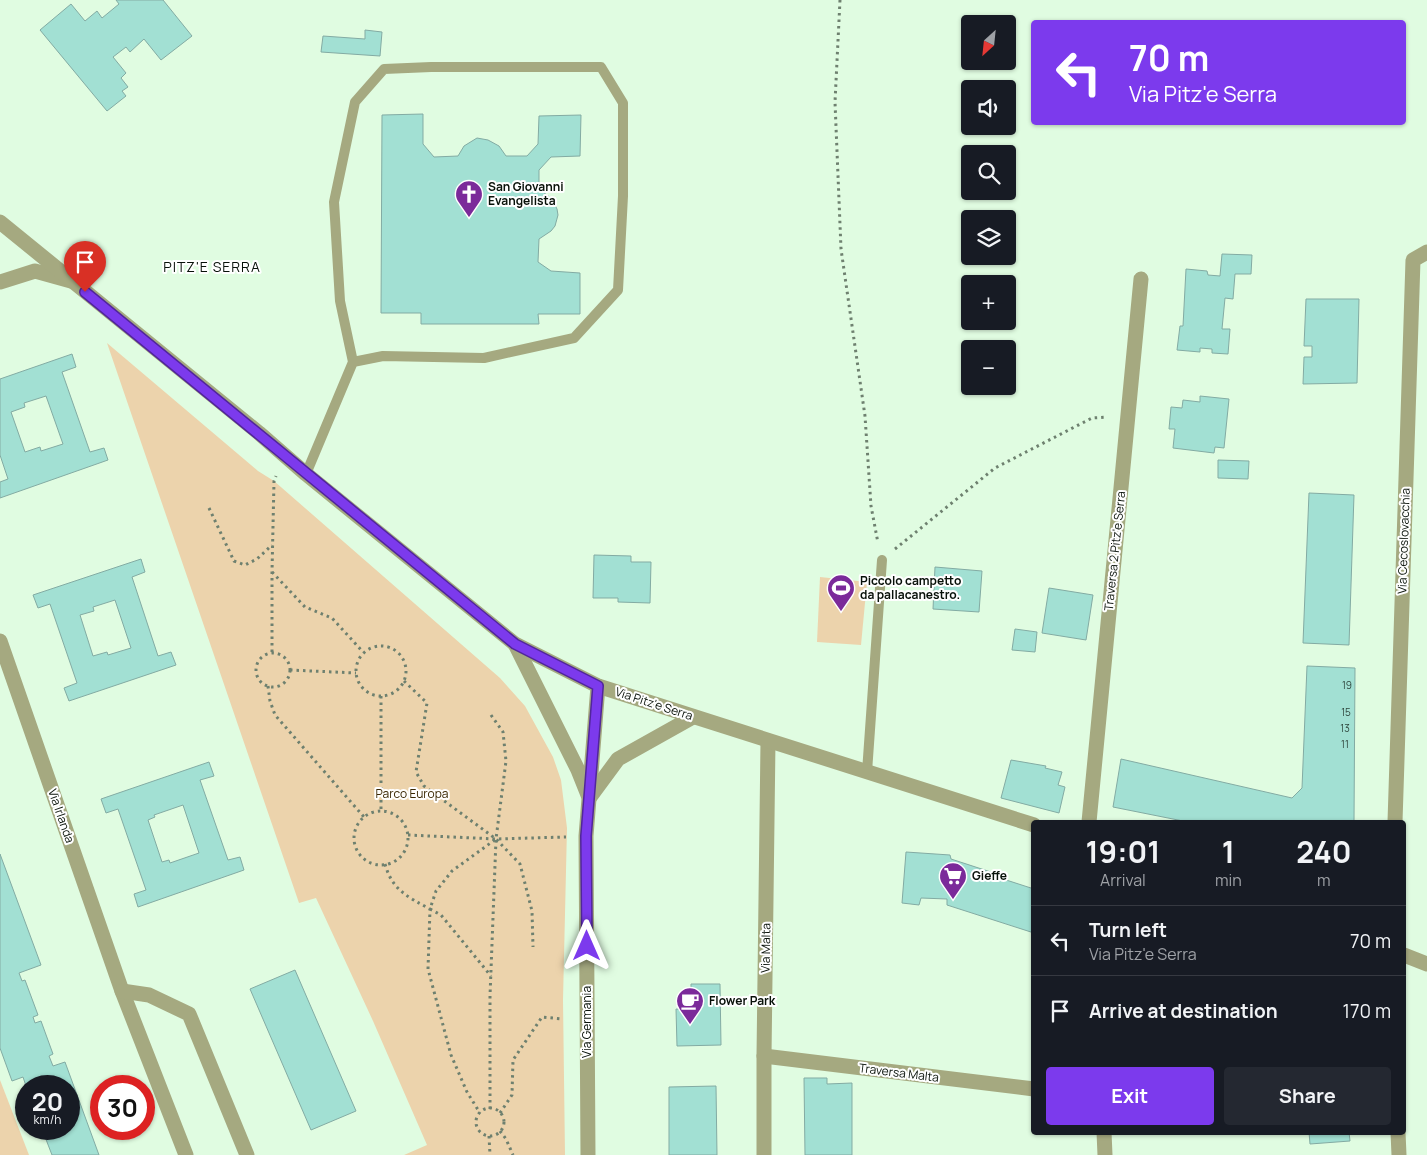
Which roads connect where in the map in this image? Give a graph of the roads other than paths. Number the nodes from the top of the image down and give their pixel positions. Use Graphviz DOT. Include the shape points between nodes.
graph roads {
  1 [pos="0,222"];
  2 [pos="1427,252"];
  3 [pos="1141,279"];
  4 [pos="72,281"];
  5 [pos="0,282"];
  6 [pos="353,362"];
  7 [pos="303,471"];
  8 [pos="882,560"];
  9 [pos="0,641"];
  10 [pos="515,644"];
  11 [pos="598,686"];
  12 [pos="693,717"];
  13 [pos="768,741"];
  14 [pos="867,772"];
  15 [pos="589,798"];
  16 [pos="1089,820"];
  17 [pos="1396,820"];
  18 [pos="1031,824"];
  19 [pos="1406,956"];
  20 [pos="1427,964"];
  21 [pos="122,991"];
  22 [pos="764,1056"];
  23 [pos="1031,1090"];
  24 [pos="1104,1135"];
  25 [pos="1398,1135"];
  26 [pos="186,1155"];
  27 [pos="247,1155"];
  28 [pos="588,1155"];
  29 [pos="764,1155"];
  30 [pos="1105,1155"];
  31 [pos="1399,1155"];
  1 -- 4 [label="street, Via Pitz'e Serra"];
  2 -- 17 [label="street, Via Cecoslovacchia" via="1413,260"];
  3 -- 16 [label="street, Traversa 2 Pitz'e Serra"];
  4 -- 5 [label="street" via="35,271"];
  4 -- 7 [label="street, Via Pitz'e Serra"];
  6 -- 6 [label="lane" via="340,301 334,202 355,102 384,69 601,67 623,102 618,290 574,338 484,358 383,356"];
  6 -- 7 [label="lane"];
  7 -- 10 [label="street, Via Pitz'e Serra"];
  8 -- 14 [label="lane"];
  9 -- 21 [label="street, Via Irlanda"];
  10 -- 11 [label="street, Via Pitz'e Serra"];
  10 -- 15 [label="street, Via Germania"];
  11 -- 12 [label="street, Via Pitz'e Serra"];
  11 -- 15 [label="street, Via Germania"];
  12 -- 13 [label="street, Via Pitz'e Serra"];
  12 -- 15 [label="street" via="618,759"];
  13 -- 14 [label="street, Via Pitz'e Serra"];
  13 -- 22 [label="street, Via Malta"];
  14 -- 18 [label="street, Via Pitz'e Serra"];
  15 -- 28 [label="street, Via Germania" via="586,836"];
  19 -- 20 [label="street"];
  21 -- 26 [label="street, Via Irlanda"];
  21 -- 27 [label="street" via="149,995 189,1014"];
  22 -- 23 [label="street, Traversa Malta"];
  22 -- 29 [label="street, Via Malta"];
  24 -- 30 [label="street"];
  25 -- 31 [label="street"];
}
